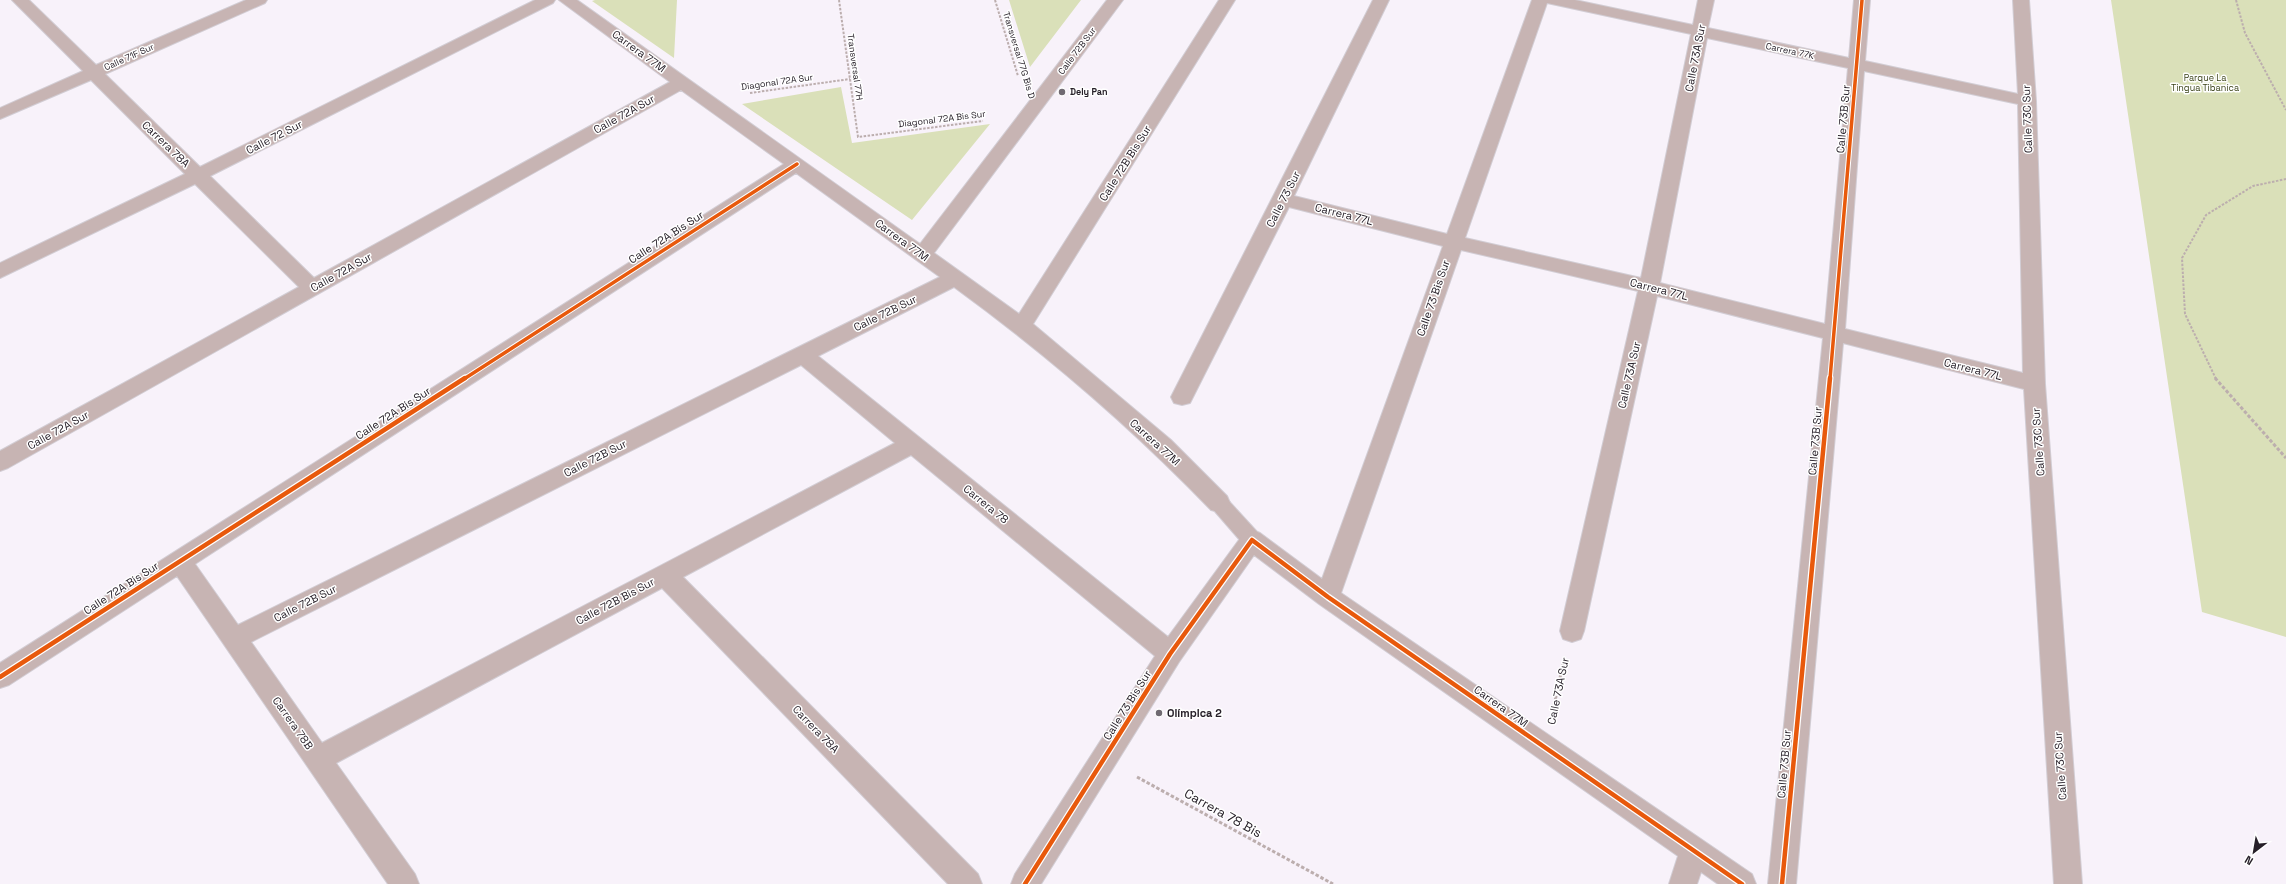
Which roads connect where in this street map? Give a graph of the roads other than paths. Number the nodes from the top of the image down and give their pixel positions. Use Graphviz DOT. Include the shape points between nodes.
graph roads {
  1 [pos="20,0"];
  2 [pos="259,0"];
  3 [pos="547,0"];
  4 [pos="567,0"];
  5 [pos="1115,0"];
  6 [pos="1227,0"];
  7 [pos="1380,0"];
  8 [pos="1540,0"];
  9 [pos="1553,0"];
  10 [pos="1706,0"];
  11 [pos="1862,0"];
  12 [pos="2021,0"];
  13 [pos="1701,32"];
  14 [pos="1856,65"];
  15 [pos="93,73"];
  16 [pos="682,82"];
  17 [pos="2027,101"];
  18 [pos="0,114"];
  19 [pos="796,164"];
  20 [pos="198,175"];
  21 [pos="1283,199"];
  22 [pos="1453,242"];
  23 [pos="923,254"];
  24 [pos="0,271"];
  25 [pos="956,278"];
  26 [pos="1649,287"];
  27 [pos="312,288"];
  28 [pos="1022,326"];
  29 [pos="1834,334"];
  30 [pos="802,354"];
  31 [pos="2034,384"];
  32 [pos="1182,397"];
  33 [pos="912,444"];
  34 [pos="0,462"];
  35 [pos="1219,503"];
  36 [pos="1252,540"];
  37 [pos="180,561"];
  38 [pos="664,574"];
  39 [pos="1328,597"];
  40 [pos="1572,631"];
  41 [pos="234,639"];
  42 [pos="1170,654"];
  43 [pos="0,677"];
  44 [pos="318,759"];
  45 [pos="1694,850"];
  46 [pos="405,884"];
  47 [pos="968,884"];
  48 [pos="1026,884"];
  49 [pos="1683,884"];
  50 [pos="1742,884"];
  51 [pos="1782,884"];
  52 [pos="2068,884"];
  1 -- 15 [label="street, Carrera 78A"];
  2 -- 15 [label="street, Calle 71F Sur"];
  3 -- 20 [label="street, Calle 72 Sur"];
  4 -- 16 [label="street, Carrera 77M"];
  5 -- 23 [label="street, Calle 72B Sur"];
  6 -- 28 [label="street, Calle 72B Bis Sur"];
  7 -- 21 [label="street, Calle 73 Sur"];
  8 -- 22 [label="street, Calle 73 Bis Sur"];
  9 -- 13 [label="street, Carrera 77K"];
  10 -- 13 [label="street, Calle 73A Sur"];
  11 -- 14 [label="street, Calle 73B Sur"];
  12 -- 17 [label="street, Calle 73C Sur"];
  13 -- 14 [label="street, Carrera 77K"];
  13 -- 26 [label="street, Calle 73A Sur" via="1674,154"];
  14 -- 17 [label="street, Carrera 77K"];
  14 -- 29 [label="street, Calle 73B Sur"];
  15 -- 18 [label="street, Calle 71F Sur"];
  15 -- 20 [label="street, Carrera 78A"];
  16 -- 19 [label="street, Carrera 77M"];
  16 -- 27 [label="street, Calle 72A Sur"];
  17 -- 31 [label="street, Calle 73C Sur"];
  19 -- 23 [label="street, Carrera 77M"];
  19 -- 37 [label="street, Calle 72A Bis Sur"];
  20 -- 24 [label="street, Calle 72 Sur"];
  20 -- 27 [label="street, Carrera 78A"];
  21 -- 22 [label="street, Carrera 77L"];
  21 -- 32 [label="street, Calle 73 Sur"];
  22 -- 26 [label="street, Carrera 77L"];
  22 -- 39 [label="street, Calle 73 Bis Sur"];
  23 -- 25 [label="street, Carrera 77M"];
  25 -- 28 [label="street, Carrera 77M"];
  25 -- 30 [label="street, Calle 72B Sur"];
  26 -- 29 [label="street, Carrera 77L"];
  26 -- 40 [label="street, Calle 73A Sur"];
  27 -- 34 [label="street, Calle 72A Sur"];
  28 -- 35 [label="street, Carrera 77M" via="1163,446"];
  29 -- 31 [label="street, Carrera 77L"];
  29 -- 51 [label="street, Calle 73B Sur"];
  30 -- 33 [label="street, Carrera 78"];
  30 -- 41 [label="street, Calle 72B Sur"];
  31 -- 52 [label="street, Calle 73C Sur"];
  33 -- 38 [label="street, Calle 72B Bis Sur"];
  33 -- 42 [label="street, Carrera 78"];
  35 -- 36 [label="lane"];
  36 -- 39 [label="street, Carrera 77M"];
  36 -- 42 [label="street, Calle 73 Bis Sur"];
  37 -- 41 [label="street, Carrera 78B"];
  37 -- 43 [label="street, Calle 72A Bis Sur"];
  38 -- 44 [label="street, Calle 72B Bis Sur"];
  38 -- 47 [label="street, Carrera 78A"];
  39 -- 45 [label="street, Carrera 77M"];
  41 -- 44 [label="street, Carrera 78B"];
  42 -- 48 [label="street, Calle 73 Bis Sur"];
  44 -- 46 [label="street, Carrera 78B"];
  45 -- 49 [label="street"];
  45 -- 50 [label="street, Carrera 77M"];
}
